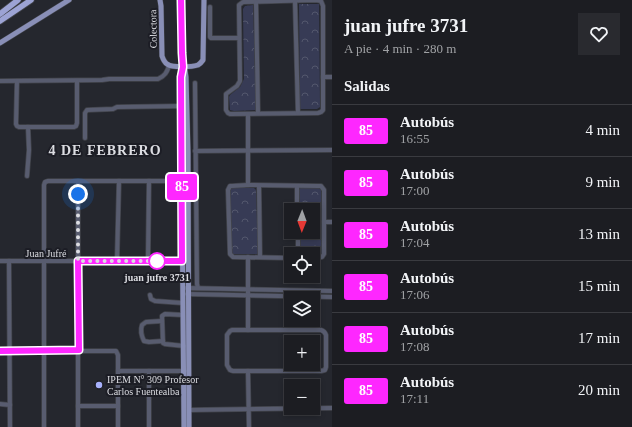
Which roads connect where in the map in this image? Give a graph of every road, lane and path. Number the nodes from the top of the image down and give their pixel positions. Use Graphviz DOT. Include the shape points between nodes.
graph roads {
  1 [pos="18,0"];
  2 [pos="31,0"];
  3 [pos="69,0"];
  4 [pos="160,0"];
  5 [pos="180,0"];
  6 [pos="204,0"];
  7 [pos="295,1"];
  8 [pos="256,2"];
  9 [pos="210,7"];
  10 [pos="0,14"];
  11 [pos="0,21"];
  12 [pos="239,38"];
  13 [pos="0,43"];
  14 [pos="169,66"];
  15 [pos="183,67"];
  16 [pos="323,77"];
  17 [pos="332,78"];
  18 [pos="0,81"];
  19 [pos="17,81"];
  20 [pos="77,81"];
  21 [pos="195,83"];
  22 [pos="184,106"];
  23 [pos="258,113"];
  24 [pos="298,113"];
  25 [pos="248,114"];
  26 [pos="28,127"];
  27 [pos="85,138"];
  28 [pos="248,150"];
  29 [pos="332,150"];
  30 [pos="195,151"];
  31 [pos="27,176"];
  32 [pos="78,181"];
  33 [pos="119,181"];
  34 [pos="149,181"];
  35 [pos="185,181"];
  36 [pos="248,185"];
  37 [pos="259,186"];
  38 [pos="297,186"];
  39 [pos="297,203"];
  40 [pos="324,222"];
  41 [pos="332,222"];
  42 [pos="248,257"];
  43 [pos="260,257"];
  44 [pos="320,257"];
  45 [pos="284,258"];
  46 [pos="0,261"];
  47 [pos="9,261"];
  48 [pos="44,261"];
  49 [pos="78,261"];
  50 [pos="118,261"];
  51 [pos="148,261"];
  52 [pos="185,261"];
  53 [pos="186,288"];
  54 [pos="198,288"];
  55 [pos="248,289"];
  56 [pos="332,290"];
  57 [pos="186,294"];
  58 [pos="150,295"];
  59 [pos="248,295"];
  60 [pos="332,297"];
  61 [pos="183,303"];
  62 [pos="183,315"];
  63 [pos="162,322"];
  64 [pos="248,330"];
  65 [pos="163,341"];
  66 [pos="184,346"];
  67 [pos="79,350"];
  68 [pos="0,351"];
  69 [pos="9,351"];
  70 [pos="43,351"];
  71 [pos="118,371"];
  72 [pos="149,371"];
  73 [pos="186,371"];
  74 [pos="248,372"];
  75 [pos="0,404"];
  76 [pos="10,404"];
  77 [pos="78,406"];
  78 [pos="118,406"];
  79 [pos="332,408"];
  80 [pos="249,409"];
  81 [pos="189,410"];
  82 [pos="10,427"];
  83 [pos="44,427"];
  84 [pos="78,427"];
  85 [pos="118,427"];
  86 [pos="149,427"];
  87 [pos="184,427"];
  88 [pos="189,427"];
  89 [pos="249,427"];
  1 -- 10 [label="highway"];
  2 -- 11 [label="highway"];
  3 -- 13 [label="main road"];
  4 -- 14 [label="main road, Colectora" via="162,56"];
  5 -- 15 [label="main road"];
  6 -- 15 [label="main road" via="203,60 200,64"];
  7 -- 8 [label="street"];
  7 -- 16 [label="street" via="321,1"];
  7 -- 24 [label="street"];
  8 -- 12 [label="street" via="243,2 239,5"];
  8 -- 23 [label="street"];
  9 -- 12 [label="street" via="210,37"];
  12 -- 25 [label="street" via="240,81 226,94 226,110 230,114"];
  14 -- 15 [label="main road"];
  14 -- 20 [label="street" via="166,74 158,79"];
  15 -- 22 [label="main road" via="186,73"];
  16 -- 17 [label="street"];
  16 -- 24 [label="street" via="323,110 318,113"];
  18 -- 19 [label="street"];
  19 -- 20 [label="street"];
  19 -- 26 [label="street" via="16,124"];
  20 -- 26 [label="street" via="76,126"];
  21 -- 30 [label="street"];
  22 -- 27 [label="street" via="88,110 85,113"];
  22 -- 35 [label="main road"];
  23 -- 24 [label="street"];
  23 -- 25 [label="street"];
  25 -- 28 [label="street"];
  26 -- 31 [label="street"];
  28 -- 29 [label="street"];
  28 -- 30 [label="street"];
  28 -- 36 [label="street"];
  30 -- 54 [label="street"];
  32 -- 33 [label="street"];
  32 -- 48 [label="street" via="45,182"];
  32 -- 49 [label="street"];
  33 -- 34 [label="street"];
  33 -- 50 [label="street"];
  34 -- 35 [label="street"];
  34 -- 51 [label="street"];
  35 -- 52 [label="main road"];
  36 -- 37 [label="street"];
  36 -- 42 [label="street" via="230,186 228,190 230,254 233,257"];
  37 -- 38 [label="street"];
  37 -- 43 [label="street"];
  38 -- 39 [label="street"];
  38 -- 40 [label="street" via="323,188"];
  40 -- 41 [label="street"];
  40 -- 44 [label="street" via="324,254"];
  42 -- 43 [label="street"];
  42 -- 55 [label="street"];
  43 -- 45 [label="street"];
  46 -- 47 [label="street, Juan Jufré"];
  47 -- 48 [label="street, Juan Jufré"];
  47 -- 69 [label="street"];
  48 -- 49 [label="street, Juan Jufré"];
  48 -- 70 [label="street"];
  49 -- 50 [label="street, Juan Jufré"];
  49 -- 67 [label="street"];
  50 -- 51 [label="street, Juan Jufré"];
  51 -- 52 [label="street, Juan Jufré"];
  52 -- 53 [label="main road"];
  53 -- 54 [label="street"];
  53 -- 57 [label="main road"];
  54 -- 55 [label="street"];
  55 -- 56 [label="street"];
  55 -- 59 [label="street"];
  57 -- 59 [label="street"];
  57 -- 61 [label="main road"];
  57 -- 73 [label="main road"];
  58 -- 61 [label="street" via="155,301"];
  59 -- 60 [label="street"];
  59 -- 64 [label="street"];
  61 -- 62 [label="main road"];
  62 -- 63 [label="street" via="163,315"];
  62 -- 66 [label="main road"];
  63 -- 65 [label="street"];
  63 -- 65 [label="street" via="142,324 141,335 144,341"];
  64 -- 74 [label="street" via="232,330 227,336 228,368"];
  64 -- 74 [label="street" via="326,333 325,370"];
  65 -- 66 [label="street" via="165,344"];
  66 -- 73 [label="main road"];
  67 -- 70 [label="street"];
  67 -- 71 [label="street" via="116,351"];
  67 -- 77 [label="street"];
  68 -- 69 [label="street"];
  69 -- 70 [label="street"];
  69 -- 76 [label="street"];
  70 -- 83 [label="street"];
  71 -- 72 [label="street"];
  71 -- 78 [label="street"];
  72 -- 73 [label="street"];
  72 -- 86 [label="street"];
  73 -- 81 [label="main road"];
  73 -- 87 [label="main road"];
  74 -- 80 [label="street"];
  75 -- 76 [label="street"];
  76 -- 82 [label="street"];
  77 -- 78 [label="street"];
  77 -- 84 [label="street"];
  78 -- 85 [label="street"];
  79 -- 80 [label="street"];
  80 -- 81 [label="street"];
  80 -- 89 [label="street"];
  81 -- 88 [label="main road"];
}
